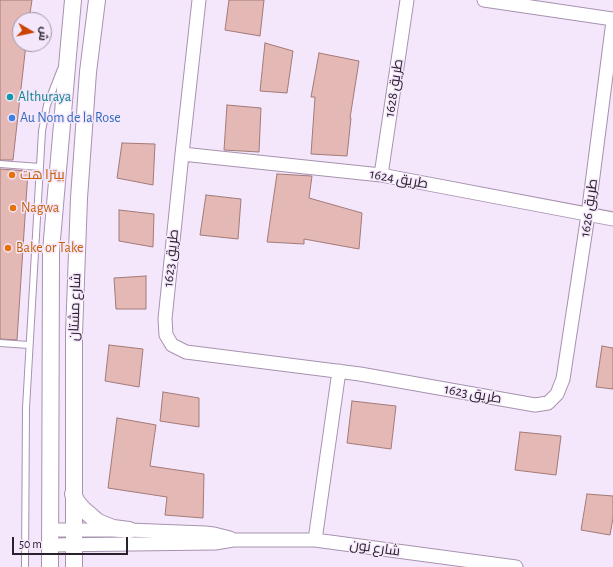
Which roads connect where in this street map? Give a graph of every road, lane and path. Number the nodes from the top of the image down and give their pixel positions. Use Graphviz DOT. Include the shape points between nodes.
graph roads {
  1 [pos="73,0"];
  2 [pos="97,0"];
  3 [pos="200,0"];
  4 [pos="407,0"];
  5 [pos="484,0"];
  6 [pos="613,20"];
  7 [pos="68,55"];
  8 [pos="182,154"];
  9 [pos="0,164"];
  10 [pos="40,167"];
  11 [pos="381,175"];
  12 [pos="588,215"];
  13 [pos="613,219"];
  14 [pos="0,343"];
  15 [pos="30,345"];
  16 [pos="339,371"];
  17 [pos="557,394"];
  18 [pos="74,494"];
  19 [pos="129,530"];
  20 [pos="50,537"];
  21 [pos="74,538"];
  22 [pos="233,540"];
  23 [pos="314,540"];
  24 [pos="25,567"];
  25 [pos="50,567"];
  26 [pos="74,567"];
  27 [pos="516,567"];
  1 -- 7 [label="street, شارع مشتان"];
  2 -- 18 [label="street, شارع مشتان" via="88,72 79,198 74,334"];
  3 -- 8 [label="street, طريق 1623"];
  4 -- 11 [label="street, طريق 1628"];
  5 -- 6 [label="street, طريق 1626"];
  6 -- 12 [label="street, طريق 1626"];
  7 -- 10 [label="lane" via="47,104"];
  7 -- 20 [label="street, شارع مشتان" via="51,251"];
  8 -- 11 [label="street, طريق 1624"];
  8 -- 16 [label="street, طريق 1623" via="165,319 166,335 172,345 186,352"];
  9 -- 10 [label="lane"];
  10 -- 15 [label="lane"];
  11 -- 12 [label="street, طريق 1624"];
  12 -- 13 [label="street, طريق 1624"];
  12 -- 17 [label="street, طريق 1626" via="564,379"];
  14 -- 15 [label="lane"];
  15 -- 24 [label="lane" via="26,408"];
  16 -- 17 [label="street, طريق 1623" via="535,405 548,403"];
  16 -- 23 [label="street"];
  18 -- 19 [label="street" via="83,510 98,522 113,528"];
  18 -- 21 [label="street, شارع مشتان"];
  19 -- 21 [label="street, شارع نون"];
  19 -- 22 [label="street, شارع نون" via="214,534"];
  20 -- 21 [label="street, شارع نون"];
  20 -- 25 [label="street, شارع مشتان"];
  21 -- 22 [label="street, شارع نون" via="215,542"];
  21 -- 26 [label="street, شارع مشتان"];
  22 -- 23 [label="street, شارع نون"];
  23 -- 27 [label="street, شارع نون"];
}
